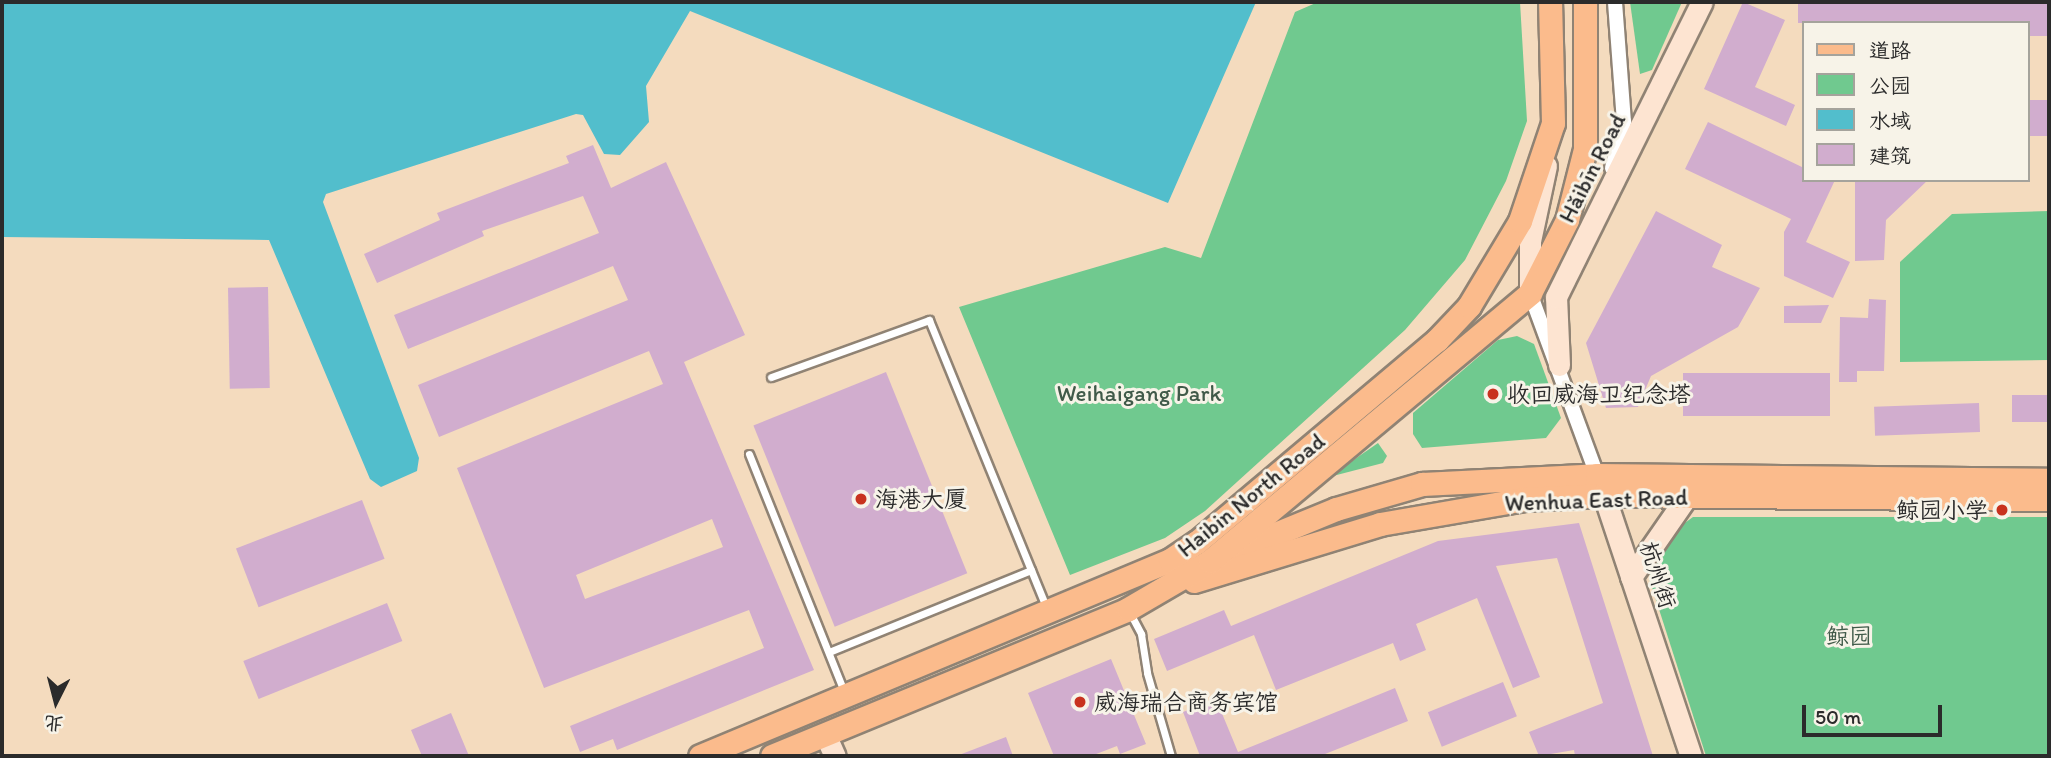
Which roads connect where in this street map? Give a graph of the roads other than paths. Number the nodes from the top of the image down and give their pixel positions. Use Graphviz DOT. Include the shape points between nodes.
graph roads {
  1 [pos="1550,2"];
  2 [pos="1585,2"];
  3 [pos="1615,2"];
  4 [pos="1702,2"];
  5 [pos="1553,123"];
  6 [pos="1603,204"];
  7 [pos="1530,293"];
  8 [pos="1559,365"];
  9 [pos="771,377"];
  10 [pos="749,454"];
  11 [pos="2049,480"];
  12 [pos="1600,485"];
  13 [pos="1687,496"];
  14 [pos="2049,499"];
  15 [pos="1170,560"];
  16 [pos="1210,561"];
  17 [pos="1031,570"];
  18 [pos="1631,577"];
  19 [pos="1112,587"];
  20 [pos="1158,592"];
  21 [pos="1128,609"];
  22 [pos="1049,614"];
  23 [pos="828,652"];
  24 [pos="846,695"];
  25 [pos="825,734"];
  26 [pos="700,756"];
  27 [pos="772,756"];
  28 [pos="835,756"];
  29 [pos="1171,756"];
  30 [pos="1690,756"];
  1 -- 5 [label="main road, Haibin North Road"];
  2 -- 7 [label="main road, Haibin North Road" via="1585,149 1567,220"];
  3 -- 6 [label="street" via="1623,122"];
  4 -- 6 [label="main road, Hǎibīn Road"];
  5 -- 7 [label="main road" via="1530,241"];
  5 -- 15 [label="main road, Haibin North Road" via="1520,221 1469,306 1294,462"];
  6 -- 8 [label="main road, Hǎibīn Road" via="1556,297"];
  7 -- 8 [label="street, 杭州街"];
  7 -- 16 [label="main road, Haibin North Road"];
  8 -- 12 [label="street, 杭州街"];
  9 -- 17 [label="lane" via="929,320"];
  10 -- 23 [label="lane"];
  11 -- 12 [label="main road, Wenhua East Road"];
  12 -- 13 [label="main road, Wenhua East Road"];
  12 -- 16 [label="main road, Wenhua East Road" via="1422,484 1336,509"];
  12 -- 18 [label="main road, 杭州街"];
  12 -- 20 [label="main road, Wenhua East Road" via="1380,524"];
  13 -- 14 [label="main road, Wenhua East Road"];
  13 -- 18 [label="main road"];
  15 -- 16 [label="main road"];
  15 -- 19 [label="main road, Haibin North Road"];
  16 -- 20 [label="main road, Haibin North Road"];
  17 -- 22 [label="lane"];
  17 -- 23 [label="lane"];
  18 -- 30 [label="main road, 杭州街"];
  19 -- 20 [label="main road, Wenhua East Road"];
  19 -- 22 [label="main road, Haibin North Road"];
  20 -- 21 [label="main road, Haibin North Road"];
  21 -- 25 [label="main road, Haibin North Road"];
  21 -- 29 [label="lane" via="1141,634 1146,673"];
  22 -- 24 [label="main road, Haibin North Road"];
  23 -- 24 [label="lane"];
  24 -- 26 [label="main road, Haibin North Road"];
  25 -- 27 [label="main road, Haibin North Road"];
  25 -- 28 [label="main road"];
}
